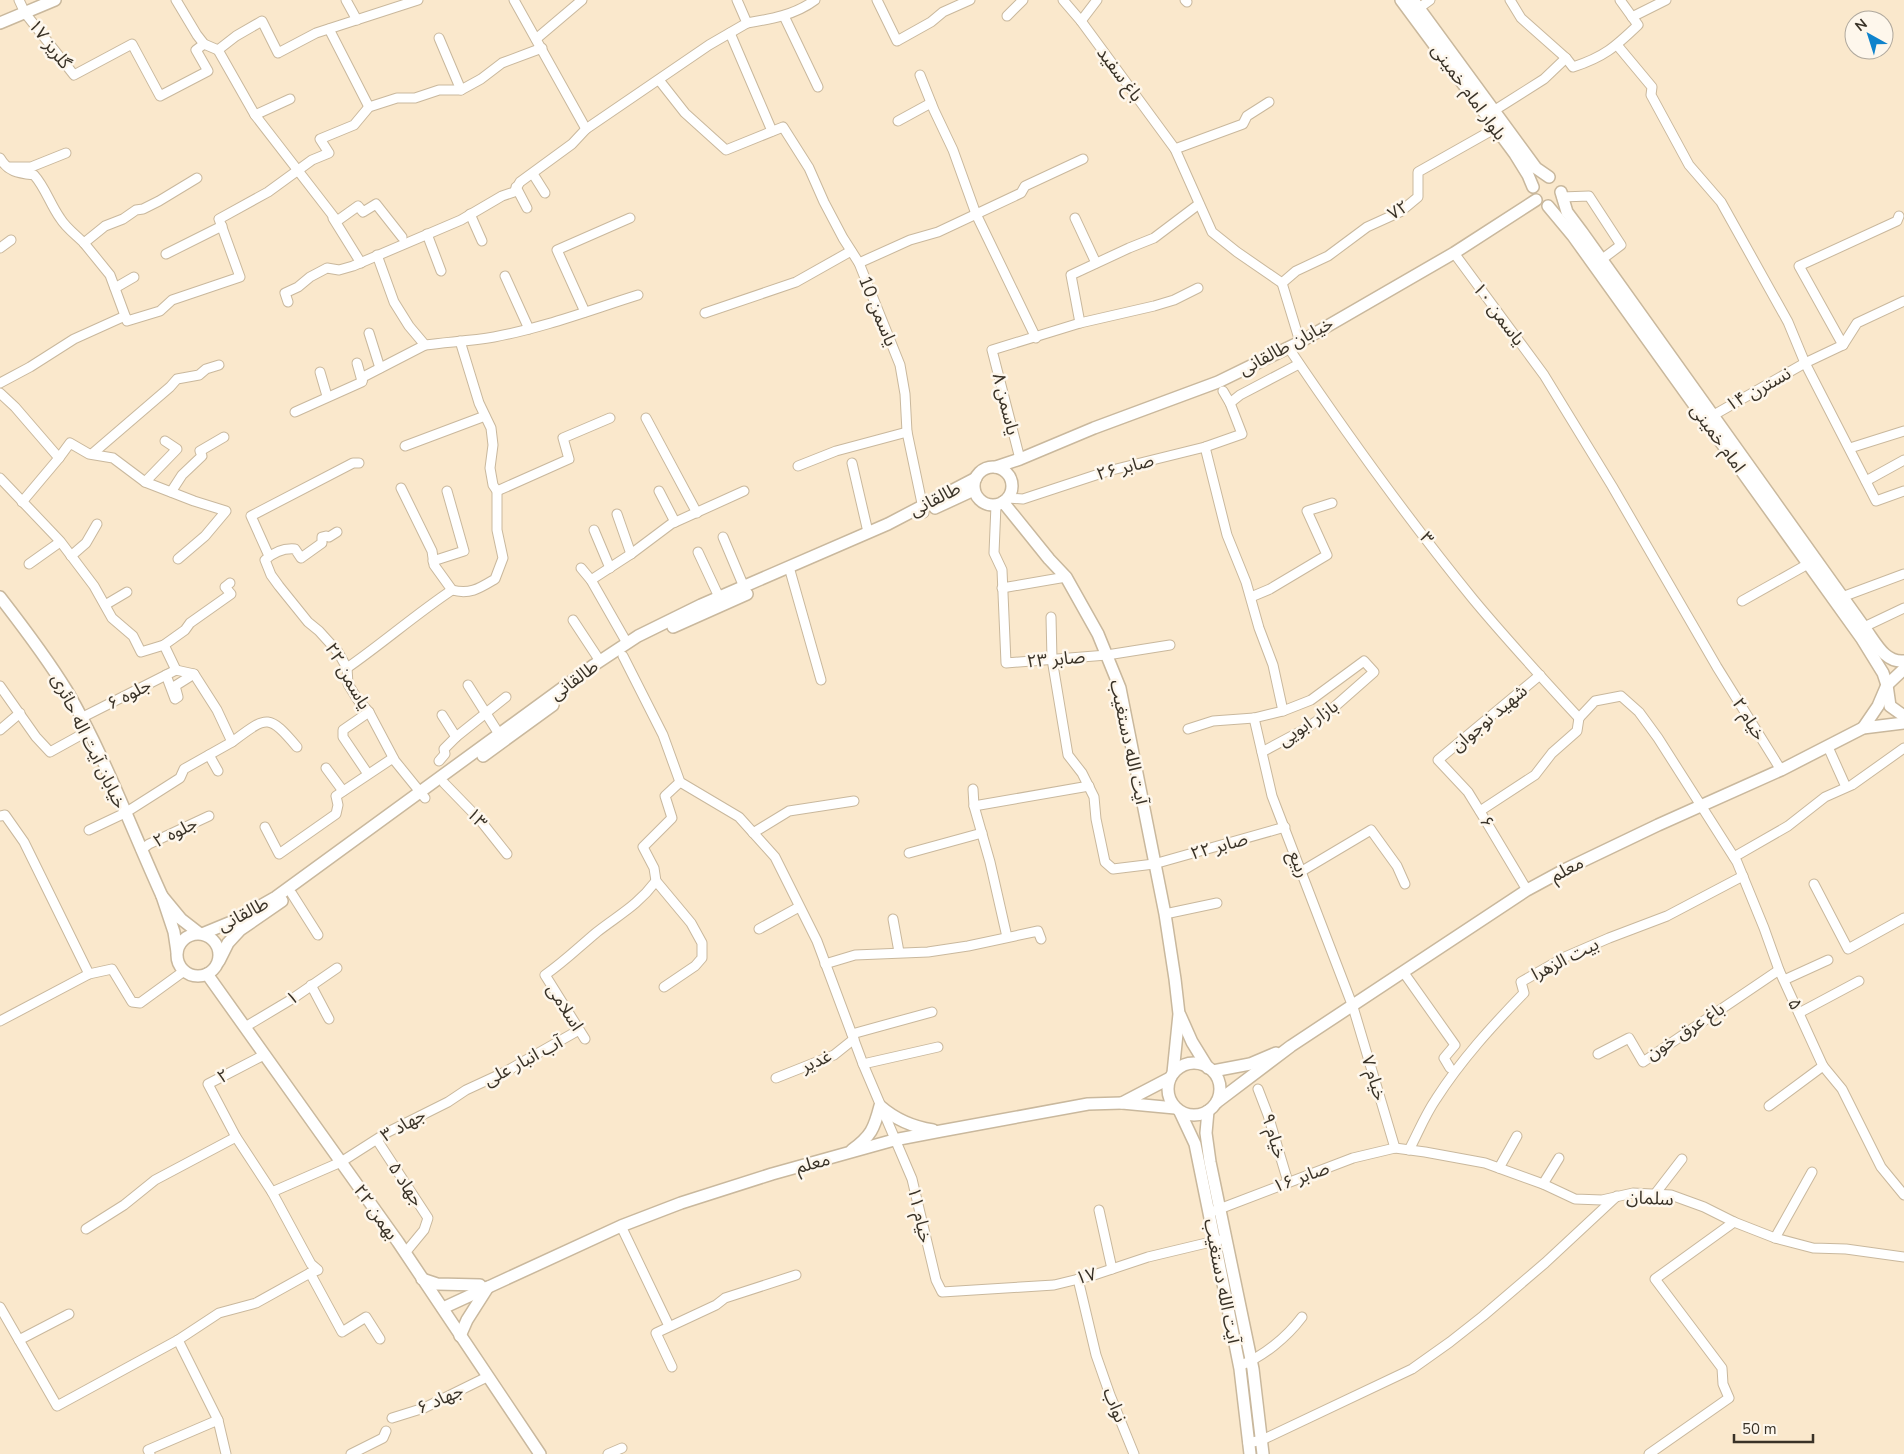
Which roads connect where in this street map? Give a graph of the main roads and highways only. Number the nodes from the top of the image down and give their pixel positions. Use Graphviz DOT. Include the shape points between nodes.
graph roads {
  1 [pos="55,0"];
  2 [pos="1401,0"];
  3 [pos="1416,4"];
  4 [pos="0,23"];
  5 [pos="1549,177"];
  6 [pos="1533,187"];
  7 [pos="1562,194"];
  8 [pos="1536,200"];
  9 [pos="1548,206"];
  10 [pos="996,468"];
  11 [pos="975,484"];
  12 [pos="1002,502"];
  13 [pos="924,509"];
  14 [pos="790,570"];
  15 [pos="0,598"];
  16 [pos="623,649"];
  17 [pos="1904,661"];
  18 [pos="1904,669"];
  19 [pos="1887,685"];
  20 [pos="1904,716"];
  21 [pos="1904,723"];
  22 [pos="1863,728"];
  23 [pos="423,794"];
  24 [pos="162,896"];
  25 [pos="201,933"];
  26 [pos="177,952"];
  27 [pos="219,961"];
  28 [pos="207,974"];
  29 [pos="1179,1014"];
  30 [pos="1291,1046"];
  31 [pos="1210,1069"];
  32 [pos="1172,1076"];
  33 [pos="1217,1102"];
  34 [pos="1122,1103"];
  35 [pos="1177,1110"];
  36 [pos="1208,1111"];
  37 [pos="941,1131"];
  38 [pos="846,1154"];
  39 [pos="1221,1239"];
  40 [pos="422,1279"];
  41 [pos="484,1286"];
  42 [pos="440,1304"];
  43 [pos="460,1336"];
  44 [pos="1249,1449"];
  45 [pos="540,1454"];
  46 [pos="1263,1454"];
  1 -- 4 [label="main road"];
  2 -- 6 [label="main road, بلوار امام خمینی" via="1496,128"];
  3 -- 5 [label="main road, بلوار امام خمینی" via="1536,168"];
  5 -- 6 [label="main road" via="1536,181"];
  5 -- 7 [label="main road" via="1559,185"];
  6 -- 8 [label="main road" via="1532,194"];
  7 -- 9 [label="main road"];
  7 -- 17 [label="main road, امام خمینی" via="1567,212 1842,597 1887,657 1895,662"];
  8 -- 9 [label="main road"];
  8 -- 10 [label="main road, خیابان طالقانی" via="1454,252 1288,348 1218,382"];
  9 -- 19 [label="main road, امام خمینی" via="1573,236 1862,639"];
  10 -- 11 [label="main road" via="984,470"];
  10 -- 12 [label="main road" via="1010,479 1011,492"];
  11 -- 12 [label="main road" via="976,496 985,504"];
  11 -- 13 [label="main road, طالقانی"];
  12 -- 29 [label="main road, آیت الله دستغیب" via="1066,577 1083,604 1107,655 1122,698 1165,914"];
  13 -- 14 [label="main road, طالقانی"];
  13 -- 14 [label="main road, طالقانی"];
  14 -- 16 [label="main road, طالقانی"];
  14 -- 16 [label="main road, طالقانی" via="719,597 638,636"];
  15 -- 24 [label="main road, خیابان آیت اله حائری" via="51,664 81,718"];
  16 -- 23 [label="main road, طالقانی" via="600,661 499,734"];
  16 -- 23 [label="main road, طالقانی" via="593,675 444,783"];
  18 -- 19 [label="main road"];
  19 -- 20 [label="main road, امام خمینی" via="1890,706"];
  19 -- 22 [label="main road"];
  21 -- 22 [label="main road"];
  22 -- 30 [label="main road, معلم" via="1527,890"];
  23 -- 25 [label="main road, طالقانی" via="276,897 236,920"];
  23 -- 27 [label="main road, طالقانی" via="240,930 228,943"];
  24 -- 25 [label="main road" via="181,919"];
  24 -- 26 [label="main road"];
  25 -- 26 [label="main road" via="183,940"];
  25 -- 27 [label="main road" via="215,941"];
  26 -- 28 [label="main road" via="184,971 197,976"];
  27 -- 28 [label="main road"];
  28 -- 40 [label="main road, ۲۲ بهمن"];
  29 -- 31 [label="main road, آیت الله دستغیب"];
  29 -- 32 [label="main road, آیت الله دستغیب"];
  30 -- 31 [label="main road" via="1250,1064"];
  30 -- 33 [label="main road"];
  31 -- 32 [label="main road" via="1194,1063 1179,1068"];
  31 -- 33 [label="main road" via="1218,1080"];
  32 -- 34 [label="main road"];
  32 -- 35 [label="main road" via="1168,1097"];
  33 -- 36 [label="main road"];
  34 -- 35 [label="main road, معلم"];
  34 -- 37 [label="main road, معلم" via="1088,1104"];
  35 -- 36 [label="main road" via="1194,1116"];
  35 -- 39 [label="main road, آیت الله دستغیب" via="1195,1144 1209,1213"];
  36 -- 39 [label="main road, آیت الله دستغیب" via="1206,1133 1221,1209"];
  37 -- 38 [label="main road, معلم"];
  37 -- 38 [label="main road" via="913,1126 880,1106 874,1129"];
  38 -- 41 [label="main road, معلم" via="772,1174 621,1226"];
  39 -- 44 [label="main road, آیت الله دستغیب"];
  39 -- 46 [label="main road, آیت الله دستغیب" via="1252,1362"];
  40 -- 41 [label="main road" via="437,1284"];
  40 -- 42 [label="main road, ۲۲ بهمن"];
  41 -- 42 [label="main road, معلم"];
  41 -- 43 [label="main road"];
  42 -- 43 [label="main road, ۲۲ بهمن"];
  43 -- 45 [label="main road, ۲۲ بهمن"];
}
